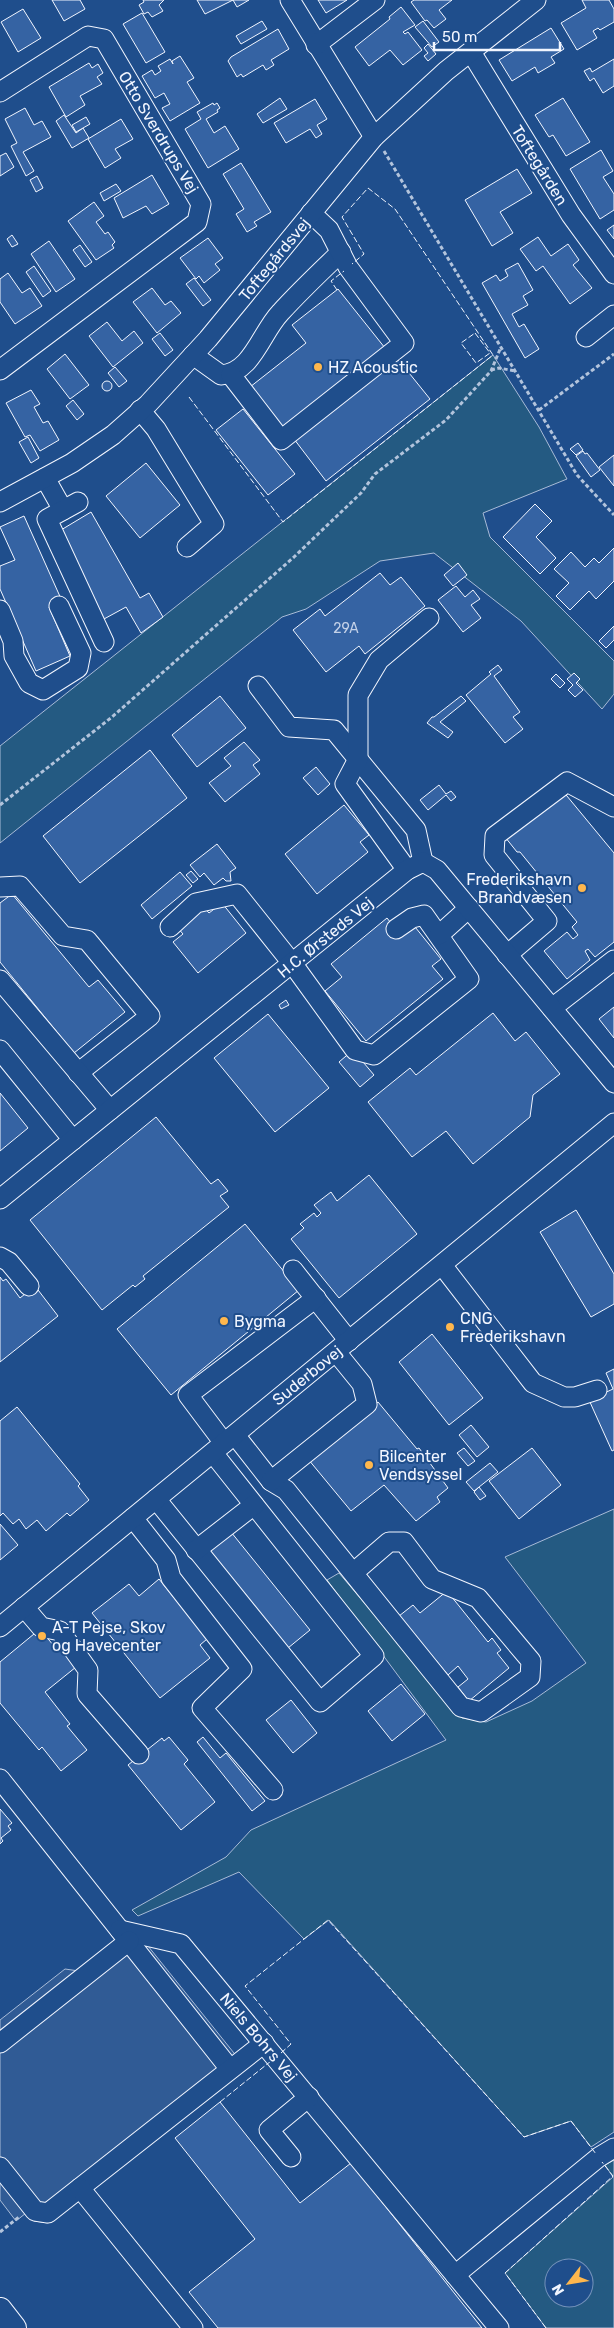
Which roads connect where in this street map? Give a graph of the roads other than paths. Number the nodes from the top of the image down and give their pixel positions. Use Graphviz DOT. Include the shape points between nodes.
graph roads {
  1 [pos="290,0"];
  2 [pos="375,0"];
  3 [pos="536,0"];
  4 [pos="316,45"];
  5 [pos="471,52"];
  6 [pos="0,92"];
  7 [pos="374,137"];
  8 [pos="312,213"];
  9 [pos="341,252"];
  10 [pos="614,274"];
  11 [pos="614,315"];
  12 [pos="586,337"];
  13 [pos="193,355"];
  14 [pos="0,370"];
  15 [pos="231,375"];
  16 [pos="140,410"];
  17 [pos="45,478"];
  18 [pos="0,502"];
  19 [pos="187,547"];
  20 [pos="59,606"];
  21 [pos="0,610"];
  22 [pos="429,618"];
  23 [pos="104,642"];
  24 [pos="258,686"];
  25 [pos="358,759"];
  26 [pos="614,807"];
  27 [pos="415,866"];
  28 [pos="0,887"];
  29 [pos="469,908"];
  30 [pos="170,927"];
  31 [pos="396,929"];
  32 [pos="439,935"];
  33 [pos="508,955"];
  34 [pos="614,960"];
  35 [pos="292,963"];
  36 [pos="0,980"];
  37 [pos="552,1008"];
  38 [pos="0,1050"];
  39 [pos="78,1073"];
  40 [pos="614,1084"];
  41 [pos="110,1110"];
  42 [pos="614,1123"];
  43 [pos="72,1140"];
  44 [pos="0,1199"];
  45 [pos="0,1257"];
  46 [pos="442,1265"];
  47 [pos="293,1270"];
  48 [pos="30,1286"];
  49 [pos="316,1298"];
  50 [pos="342,1346"];
  51 [pos="597,1390"];
  52 [pos="224,1444"];
  53 [pos="271,1481"];
  54 [pos="156,1499"];
  55 [pos="254,1504"];
  56 [pos="133,1518"];
  57 [pos="196,1550"];
  58 [pos="352,1573"];
  59 [pos="24,1607"];
  60 [pos="0,1627"];
  61 [pos="139,1754"];
  62 [pos="0,1779"];
  63 [pos="273,1790"];
  64 [pos="124,1936"];
  65 [pos="264,2042"];
  66 [pos="0,2043"];
  67 [pos="230,2069"];
  68 [pos="309,2097"];
  69 [pos="606,2153"];
  70 [pos="291,2158"];
  71 [pos="0,2167"];
  72 [pos="80,2188"];
  73 [pos="455,2275"];
  74 [pos="0,2310"];
  75 [pos="14,2328"];
  76 [pos="193,2328"];
  77 [pos="499,2328"];
  1 -- 4 [label="street"];
  2 -- 4 [label="street"];
  3 -- 5 [label="street, Toftegårdsvej"];
  4 -- 7 [label="street"];
  5 -- 7 [label="street, Toftegårdsvej"];
  5 -- 10 [label="street, Toftegården" via="571,215"];
  6 -- 14 [label="street, Otto Sverdrups Vej" via="88,36 104,39 201,204 197,222"];
  7 -- 8 [label="street, Toftegårdsvej"];
  8 -- 9 [label="street" via="330,230"];
  8 -- 13 [label="street, Toftegårdsvej"];
  9 -- 15 [label="street" via="278,314 252,356"];
  9 -- 15 [label="street" via="348,267 404,342 281,440"];
  11 -- 12 [label="street"];
  13 -- 15 [label="street" via="221,376"];
  13 -- 16 [label="street, Toftegårdsvej"];
  16 -- 17 [label="street, Toftegårdsvej" via="113,434"];
  16 -- 19 [label="street" via="156,429 214,524"];
  17 -- 18 [label="street, Toftegårdsvej"];
  17 -- 23 [label="street" via="70,506 47,519"];
  20 -- 21 [label="street" via="81,654 80,661 78,668 43,690 29,683 14,656 13,640"];
  22 -- 25 [label="street" via="380,660 358,695"];
  24 -- 25 [label="street" via="289,726 334,730"];
  25 -- 27 [label="street" via="416,830"];
  25 -- 27 [label="street" via="345,784"];
  26 -- 33 [label="street" via="567,782 495,836 494,855 547,921"];
  27 -- 29 [label="street" via="437,870"];
  27 -- 35 [label="street, H.C. Ørsteds Vej"];
  28 -- 39 [label="street" via="20,886 63,936 87,940 150,1016"];
  29 -- 32 [label="street"];
  29 -- 33 [label="street"];
  30 -- 35 [label="street" via="196,903 237,894"];
  31 -- 32 [label="street" via="412,918 424,915"];
  32 -- 35 [label="street" via="469,979 374,1055 355,1050"];
  33 -- 37 [label="street"];
  34 -- 37 [label="street"];
  35 -- 41 [label="street, H.C. Ørsteds Vej"];
  36 -- 39 [label="street"];
  37 -- 40 [label="street"];
  38 -- 43 [label="street"];
  39 -- 41 [label="street"];
  41 -- 43 [label="street, H.C. Ørsteds Vej"];
  42 -- 46 [label="street, Suderbovej"];
  43 -- 44 [label="street, H.C. Ørsteds Vej"];
  45 -- 48 [label="street" via="9,1262"];
  46 -- 50 [label="street, Suderbovej"];
  46 -- 51 [label="street" via="534,1383 564,1397"];
  47 -- 49 [label="street"];
  49 -- 50 [label="street"];
  49 -- 52 [label="street" via="188,1395"];
  50 -- 52 [label="street, Suderbovej"];
  50 -- 53 [label="street" via="362,1384 367,1404"];
  52 -- 53 [label="street"];
  52 -- 54 [label="street, Suderbovej"];
  52 -- 55 [label="street"];
  53 -- 58 [label="street" via="286,1490"];
  54 -- 56 [label="street, Suderbovej"];
  54 -- 57 [label="street"];
  55 -- 57 [label="street"];
  55 -- 57 [label="street" via="374,1656 320,1702"];
  56 -- 59 [label="street, Suderbovej"];
  56 -- 63 [label="street" via="166,1560 172,1578 242,1669 202,1708"];
  58 -- 58 [label="street" via="461,1707 482,1712 530,1677 531,1661 478,1598 432,1579 404,1542 389,1542"];
  59 -- 60 [label="street, Suderbovej"];
  59 -- 61 [label="street" via="41,1627 60,1631 88,1670 87,1694"];
  62 -- 64 [label="street"];
  64 -- 65 [label="street, Niels Bohrs Vej" via="181,1944"];
  64 -- 66 [label="street"];
  64 -- 67 [label="street"];
  65 -- 67 [label="street"];
  65 -- 68 [label="street, Niels Bohrs Vej"];
  67 -- 72 [label="street"];
  68 -- 70 [label="street" via="269,2130"];
  68 -- 73 [label="street, Niels Bohrs Vej"];
  69 -- 73 [label="street"];
  71 -- 72 [label="street" via="35,2211 48,2213"];
  72 -- 76 [label="street"];
  73 -- 77 [label="street, Niels Bohrs Vej"];
  74 -- 75 [label="main road"];
}
